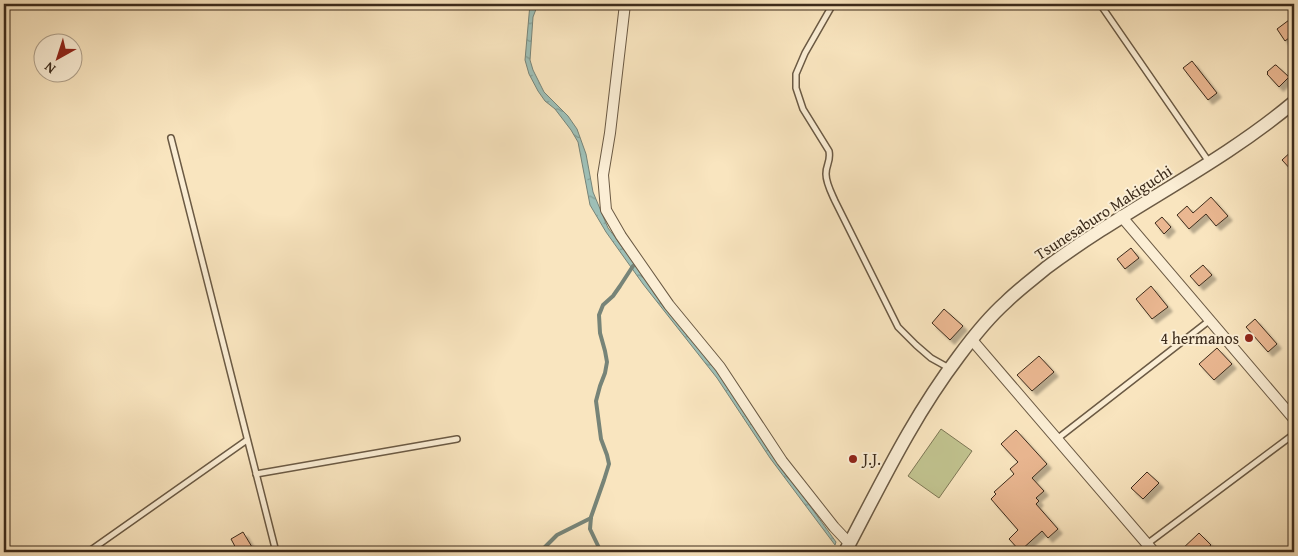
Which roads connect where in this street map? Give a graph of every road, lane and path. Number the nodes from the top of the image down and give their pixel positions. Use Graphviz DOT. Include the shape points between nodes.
graph roads {
  1 [pos="625,4"];
  2 [pos="833,4"];
  3 [pos="1100,4"];
  4 [pos="1293,107"];
  5 [pos="171,138"];
  6 [pos="1209,163"];
  7 [pos="1121,216"];
  8 [pos="1210,320"];
  9 [pos="972,340"];
  10 [pos="950,369"];
  11 [pos="1294,419"];
  12 [pos="1294,434"];
  13 [pos="457,439"];
  14 [pos="1057,439"];
  15 [pos="247,440"];
  16 [pos="256,474"];
  17 [pos="848,548"];
  18 [pos="1151,548"];
  19 [pos="88,552"];
  20 [pos="276,552"];
  1 -- 17 [label="street" via="603,175 606,210 669,305 720,367 782,461"];
  2 -- 10 [label="lane" via="805,53 796,74 796,88 803,109 829,150 826,173 835,201 898,327 921,350"];
  3 -- 6 [label="lane"];
  4 -- 6 [label="street, Tsunesaburo Makiguchi"];
  5 -- 15 [label="lane"];
  6 -- 7 [label="street, Tsunesaburo Makiguchi"];
  7 -- 8 [label="street"];
  7 -- 9 [label="street, Tsunesaburo Makiguchi" via="1038,274 1006,302"];
  8 -- 11 [label="street"];
  8 -- 14 [label="lane"];
  9 -- 10 [label="street, Tsunesaburo Makiguchi"];
  9 -- 14 [label="street"];
  10 -- 17 [label="street, Tsunesaburo Makiguchi" via="898,450"];
  12 -- 18 [label="lane"];
  13 -- 16 [label="lane"];
  14 -- 18 [label="street"];
  15 -- 16 [label="lane"];
  15 -- 19 [label="lane"];
  16 -- 20 [label="lane"];
}
